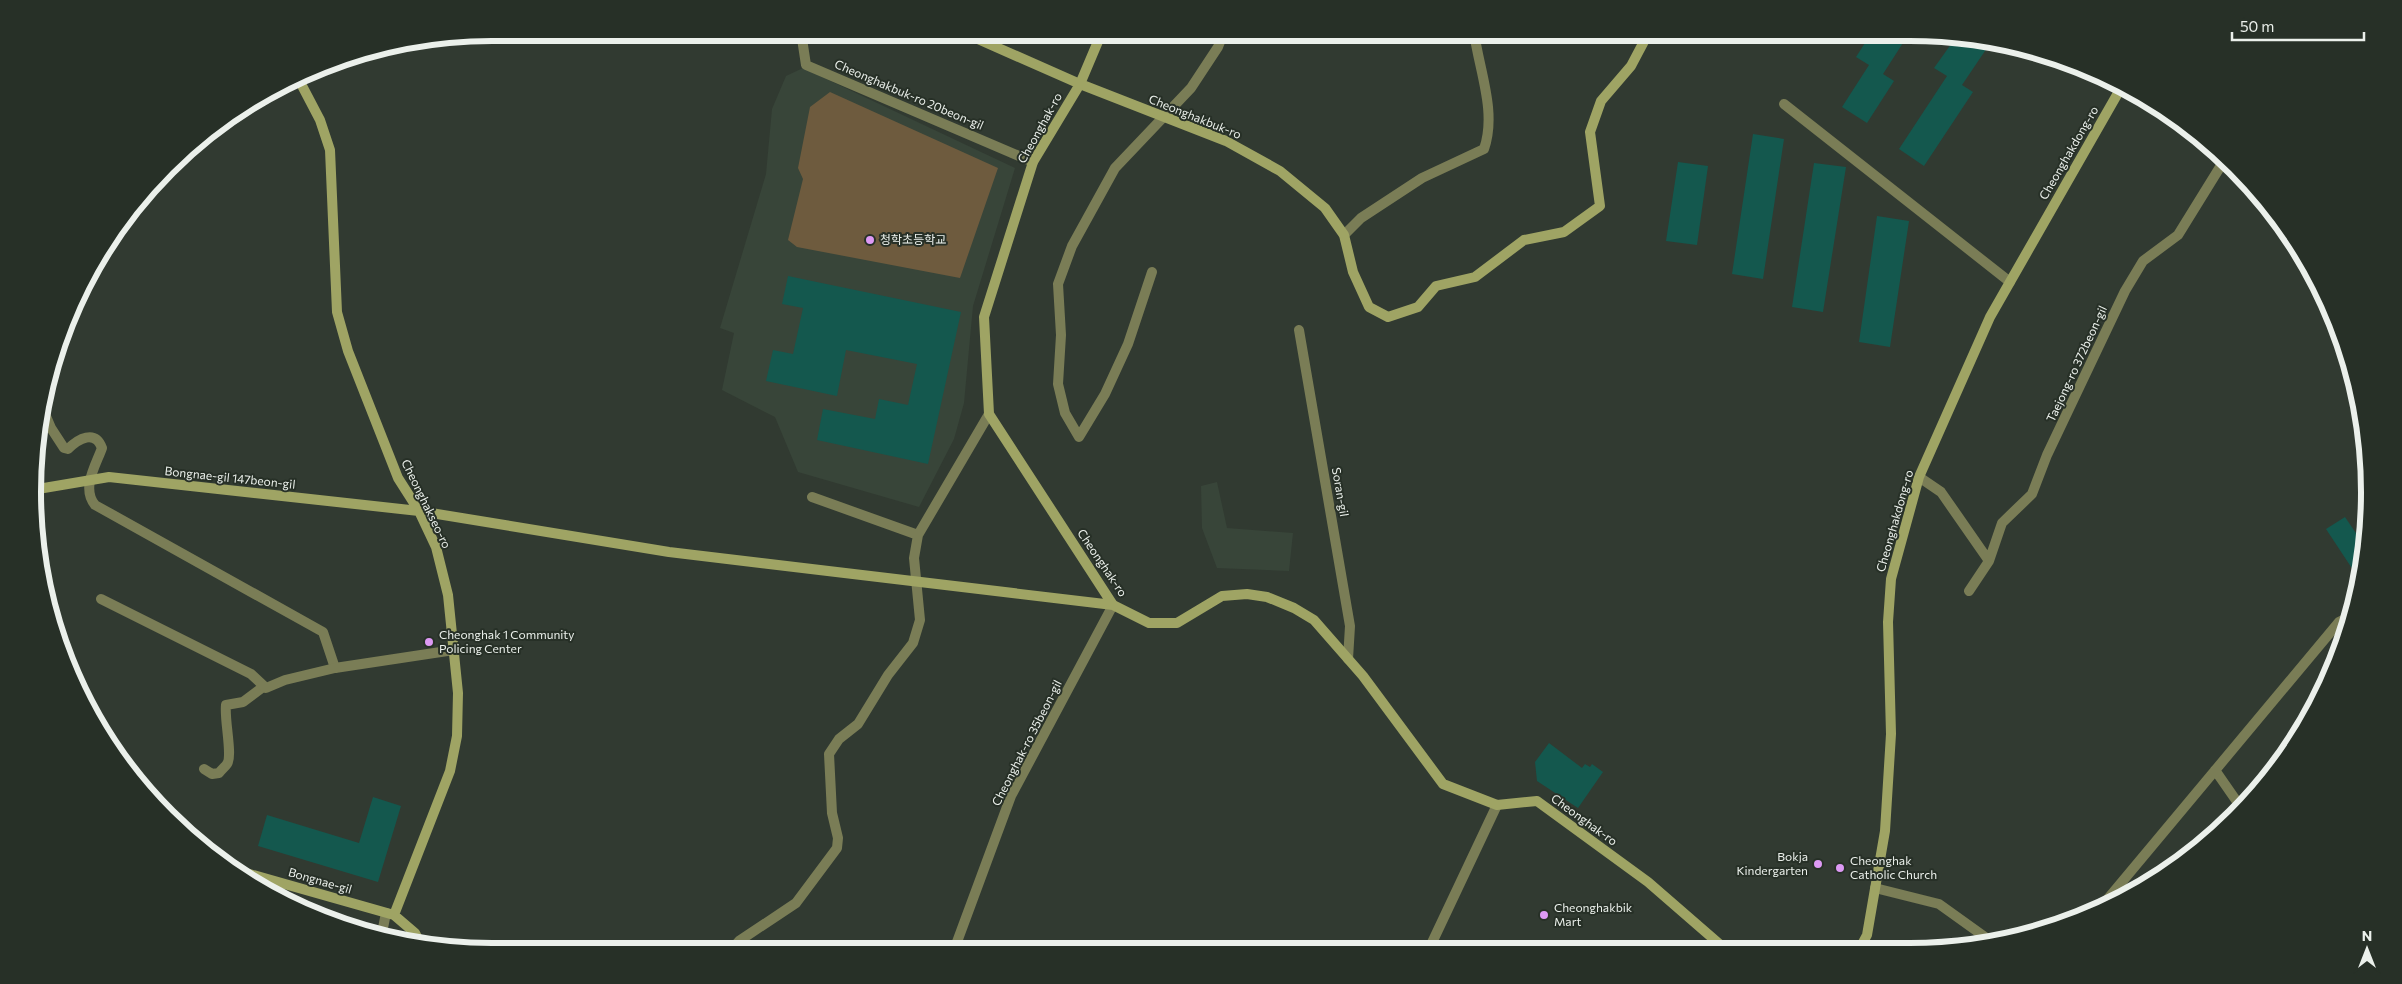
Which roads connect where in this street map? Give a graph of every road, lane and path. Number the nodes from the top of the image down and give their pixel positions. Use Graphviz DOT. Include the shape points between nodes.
graph roads {
  1 [pos="802,41"];
  2 [pos="982,41"];
  3 [pos="1098,41"];
  4 [pos="1220,41"];
  5 [pos="1476,41"];
  6 [pos="1644,41"];
  7 [pos="301,84"];
  8 [pos="1080,84"];
  9 [pos="2118,93"];
  10 [pos="1784,104"];
  11 [pos="1162,116"];
  12 [pos="1032,162"];
  13 [pos="2221,166"];
  14 [pos="1344,235"];
  15 [pos="1152,272"];
  16 [pos="2010,282"];
  17 [pos="1300,330"];
  18 [pos="989,414"];
  19 [pos="47,421"];
  20 [pos="1919,477"];
  21 [pos="89,480"];
  22 [pos="41,488"];
  23 [pos="812,497"];
  24 [pos="419,511"];
  25 [pos="918,535"];
  26 [pos="1989,561"];
  27 [pos="918,582"];
  28 [pos="1969,591"];
  29 [pos="101,599"];
  30 [pos="1113,605"];
  31 [pos="2342,621"];
  32 [pos="454,650"];
  33 [pos="1348,659"];
  34 [pos="335,668"];
  35 [pos="263,687"];
  36 [pos="204,769"];
  37 [pos="2215,770"];
  38 [pos="2237,802"];
  39 [pos="1497,805"];
  40 [pos="257,876"];
  41 [pos="1875,888"];
  42 [pos="2111,895"];
  43 [pos="390,914"];
  44 [pos="384,929"];
  45 [pos="417,936"];
  46 [pos="1984,936"];
  47 [pos="737,943"];
  48 [pos="957,943"];
  49 [pos="1432,943"];
  50 [pos="1718,943"];
  51 [pos="1863,943"];
  1 -- 12 [label="street, Cheonghakbuk-ro 20beon-gil" via="806,65"];
  2 -- 8 [label="street, Cheonghakbuk-ro"];
  3 -- 8 [label="street, Cheonghak-ro"];
  4 -- 11 [label="street" via="1191,88"];
  5 -- 14 [label="street" via="1490,130 1484,149 1422,178 1361,218"];
  6 -- 14 [label="street, Cheonghakbuk-ro" via="1631,66 1601,101 1590,132 1600,206 1564,232 1524,240 1475,277 1436,286 1418,307 1388,317 1369,307 1353,272"];
  7 -- 24 [label="street, Cheonghakseo-ro" via="320,120 330,150 337,312 398,478"];
  8 -- 11 [label="street, Cheonghakbuk-ro"];
  8 -- 12 [label="street, Cheonghak-ro"];
  9 -- 16 [label="street, Cheonghakdong-ro"];
  10 -- 16 [label="street"];
  11 -- 14 [label="street, Cheonghakbuk-ro" via="1226,141 1280,171 1325,208"];
  11 -- 15 [label="street" via="1115,168 1072,246 1058,284 1061,335 1058,384 1065,413 1079,437 1105,394 1128,344"];
  12 -- 18 [label="street, Cheonghak-ro" via="984,317"];
  13 -- 26 [label="street, Taejong-ro 372beon-gil" via="2178,235 2143,261 2032,494 2002,524"];
  16 -- 20 [label="street, Cheonghakdong-ro" via="1990,317"];
  17 -- 33 [label="street, Soran-gil" via="1350,626"];
  18 -- 25 [label="street"];
  18 -- 30 [label="street, Cheonghak-ro"];
  19 -- 21 [label="street" via="64,448 68,449 85,437 99,441 102,448"];
  20 -- 26 [label="street" via="1941,492"];
  20 -- 41 [label="street, Cheonghakdong-ro" via="1891,579 1888,622 1891,734 1885,830"];
  21 -- 22 [label="street, Bongnae-gil 147beon-gil"];
  21 -- 24 [label="street, Bongnae-gil 147beon-gil" via="109,477"];
  21 -- 34 [label="street" via="92,501 96,505 323,632"];
  23 -- 25 [label="street"];
  24 -- 27 [label="street, Bongnae-gil 147beon-gil" via="669,552"];
  24 -- 32 [label="street, Cheonghakseo-ro" via="436,547 448,595"];
  25 -- 27 [label="street" via="914,558"];
  26 -- 28 [label="street, Taejong-ro 372beon-gil"];
  27 -- 30 [label="street, Bongnae-gil 147beon-gil"];
  27 -- 47 [label="street" via="920,620 914,643 888,675 858,724 839,739 829,754 837,848 796,903"];
  29 -- 35 [label="street" via="251,674"];
  30 -- 33 [label="street, Cheonghak-ro" via="1149,623 1176,623 1222,596 1247,594 1267,597 1314,620"];
  30 -- 48 [label="street, Cheonghak-ro 35beon-gil" via="1011,796"];
  31 -- 37 [label="street"];
  32 -- 34 [label="street"];
  32 -- 43 [label="street, Cheonghakseo-ro" via="457,736 450,771"];
  33 -- 39 [label="street, Cheonghak-ro" via="1443,784"];
  34 -- 35 [label="street"];
  35 -- 36 [label="street" via="243,702 226,705 227,764 219,773 212,774"];
  37 -- 38 [label="street"];
  37 -- 42 [label="street"];
  39 -- 49 [label="street"];
  39 -- 50 [label="street, Cheonghak-ro" via="1537,802 1648,882"];
  40 -- 43 [label="street, Bongnae-gil"];
  41 -- 46 [label="street" via="1940,904"];
  41 -- 51 [label="street, Cheonghakdong-ro"];
  43 -- 44 [label="street"];
  43 -- 45 [label="street"];
}
